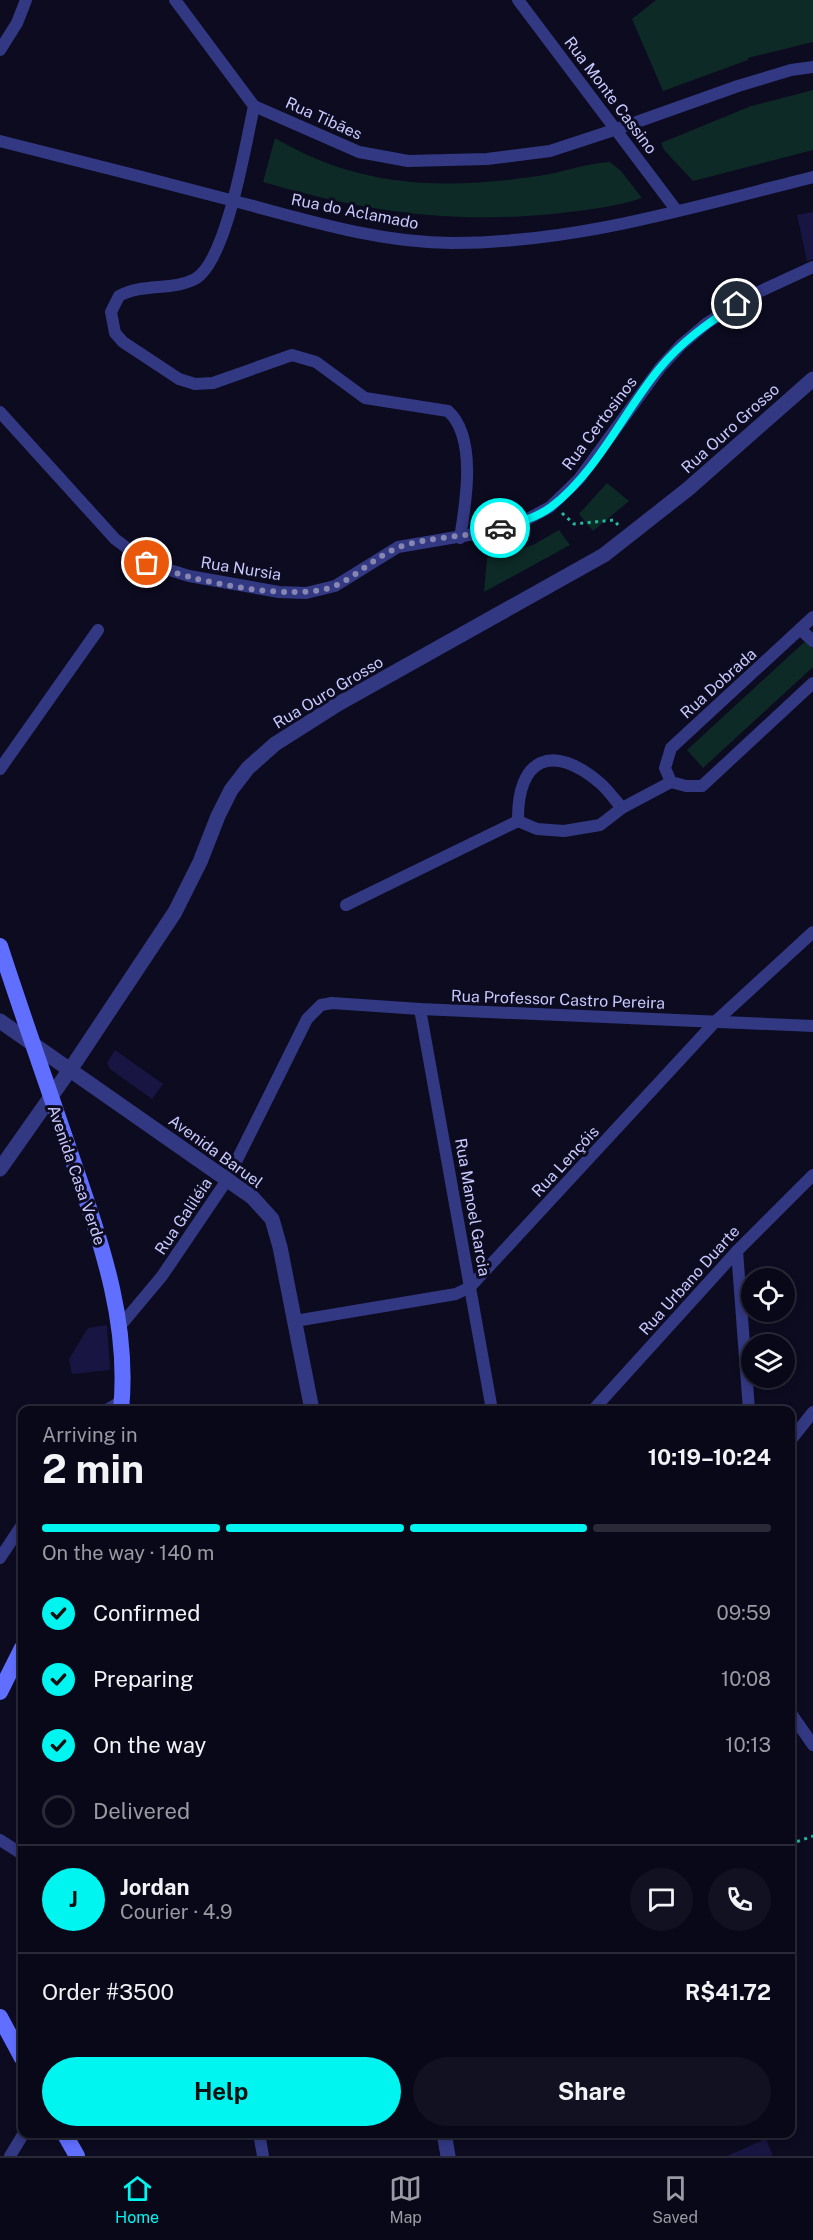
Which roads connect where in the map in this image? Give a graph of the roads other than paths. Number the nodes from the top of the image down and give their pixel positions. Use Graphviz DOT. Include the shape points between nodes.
graph roads {
  1 [pos="26,0"];
  2 [pos="175,0"];
  3 [pos="518,0"];
  4 [pos="0,50"];
  5 [pos="813,67"];
  6 [pos="254,106"];
  7 [pos="617,129"];
  8 [pos="0,141"];
  9 [pos="813,177"];
  10 [pos="234,201"];
  11 [pos="677,211"];
  12 [pos="813,267"];
  13 [pos="813,379"];
  14 [pos="0,412"];
  15 [pos="460,538"];
  16 [pos="813,617"];
  17 [pos="800,629"];
  18 [pos="98,630"];
  19 [pos="813,641"];
  20 [pos="813,683"];
  21 [pos="0,769"];
  22 [pos="671,782"];
  23 [pos="622,808"];
  24 [pos="518,820"];
  25 [pos="346,905"];
  26 [pos="813,932"];
  27 [pos="0,946"];
  28 [pos="420,1010"];
  29 [pos="307,1019"];
  30 [pos="0,1021"];
  31 [pos="715,1022"];
  32 [pos="813,1026"];
  33 [pos="34,1047"];
  34 [pos="69,1070"];
  35 [pos="51,1096"];
  36 [pos="0,1168"];
  37 [pos="813,1175"];
  38 [pos="227,1180"];
  39 [pos="737,1251"];
  40 [pos="470,1287"];
  41 [pos="295,1321"];
  42 [pos="121,1325"];
  43 [pos="121,1406"];
  44 [pos="311,1406"];
  45 [pos="491,1406"];
  46 [pos="597,1406"];
  47 [pos="749,1406"];
  48 [pos="813,1412"];
  49 [pos="795,1435"];
  50 [pos="18,1532"];
  51 [pos="0,1558"];
  52 [pos="18,1656"];
  53 [pos="0,1692"];
  54 [pos="795,1719"];
  55 [pos="813,1745"];
  56 [pos="0,1840"];
  57 [pos="18,1851"];
  58 [pos="0,2017"];
  59 [pos="5,2035"];
  60 [pos="18,2053"];
  61 [pos="21,2138"];
  62 [pos="67,2138"];
  63 [pos="260,2138"];
  64 [pos="445,2138"];
  65 [pos="10,2156"];
  66 [pos="77,2156"];
  67 [pos="263,2156"];
  68 [pos="448,2156"];
  1 -- 4 [label="street" via="18,23"];
  2 -- 6 [label="street, Rua Tibães"];
  3 -- 7 [label="street, Rua Monte Cassino"];
  5 -- 7 [label="street, Rua Tibães" via="738,86"];
  6 -- 7 [label="street, Rua Tibães" via="359,152 408,161 487,159 550,151"];
  6 -- 10 [label="street"];
  7 -- 11 [label="street, Rua Monte Cassino"];
  8 -- 10 [label="street, Rua do Aclamado"];
  9 -- 11 [label="street, Rua do Aclamado"];
  10 -- 11 [label="street, Rua do Aclamado" via="379,236 450,243 592,232"];
  10 -- 15 [label="street" via="203,273 183,283 143,288 119,296 111,312 115,333 162,370 195,384 213,383 291,355 316,362 365,398 448,411 461,427 465,442 465,506"];
  12 -- 15 [label="street, Rua Certosinos" via="752,295 707,323 681,345 579,479 553,504 524,521"];
  13 -- 34 [label="street, Rua Ouro Grosso" via="688,489 604,555 338,704 276,744 248,768 231,790 174,912"];
  14 -- 15 [label="street, Rua Nursia" via="115,539 131,553 166,571 279,592 306,593 334,586 398,547"];
  16 -- 17 [label="street, Rua Dobrada"];
  17 -- 19 [label="street"];
  17 -- 22 [label="street, Rua Dobrada" via="671,748 665,768"];
  18 -- 21 [label="street"];
  20 -- 22 [label="street" via="702,786"];
  22 -- 23 [label="street"];
  23 -- 24 [label="street" via="600,825 580,830 537,829"];
  23 -- 24 [label="street" via="588,775 560,762 543,762 528,772 522,782"];
  24 -- 25 [label="street"];
  26 -- 31 [label="street, Rua Lençóis"];
  27 -- 33 [label="main road, Avenida Casa Verde"];
  28 -- 29 [label="street, Rua Professor Castro Pereira" via="332,1003 321,1005"];
  28 -- 31 [label="street, Rua Professor Castro Pereira"];
  28 -- 40 [label="street, Rua Manoel Garcia"];
  29 -- 38 [label="street, Rua Galiléia"];
  30 -- 33 [label="street, Avenida Baruel"];
  31 -- 32 [label="street, Rua Professor Castro Pereira"];
  31 -- 40 [label="street, Rua Lençóis"];
  33 -- 34 [label="street, Avenida Baruel"];
  33 -- 35 [label="main road, Avenida Casa Verde"];
  34 -- 35 [label="street, Rua Ouro Grosso"];
  34 -- 38 [label="street, Avenida Baruel"];
  35 -- 36 [label="street, Rua Ouro Grosso"];
  35 -- 42 [label="main road, Avenida Casa Verde" via="104,1255"];
  37 -- 39 [label="street, Rua Urbano Duarte"];
  38 -- 41 [label="street, Avenida Baruel" via="252,1197 272,1219"];
  38 -- 42 [label="street, Rua Galiléia" via="162,1276"];
  39 -- 46 [label="street, Rua Urbano Duarte"];
  39 -- 47 [label="street"];
  40 -- 41 [label="street, Rua Lençóis" via="446,1296"];
  40 -- 45 [label="street, Rua Manoel Garcia"];
  41 -- 44 [label="street, Avenida Baruel"];
  42 -- 43 [label="main road, Avenida Casa Verde"];
  48 -- 49 [label="street"];
  50 -- 51 [label="street"];
  52 -- 53 [label="main road"];
  54 -- 55 [label="street"];
  56 -- 57 [label="street"];
  58 -- 59 [label="main road"];
  59 -- 60 [label="main road"];
  61 -- 65 [label="street"];
  62 -- 66 [label="main road"];
  63 -- 67 [label="street"];
  64 -- 68 [label="street"];
}
